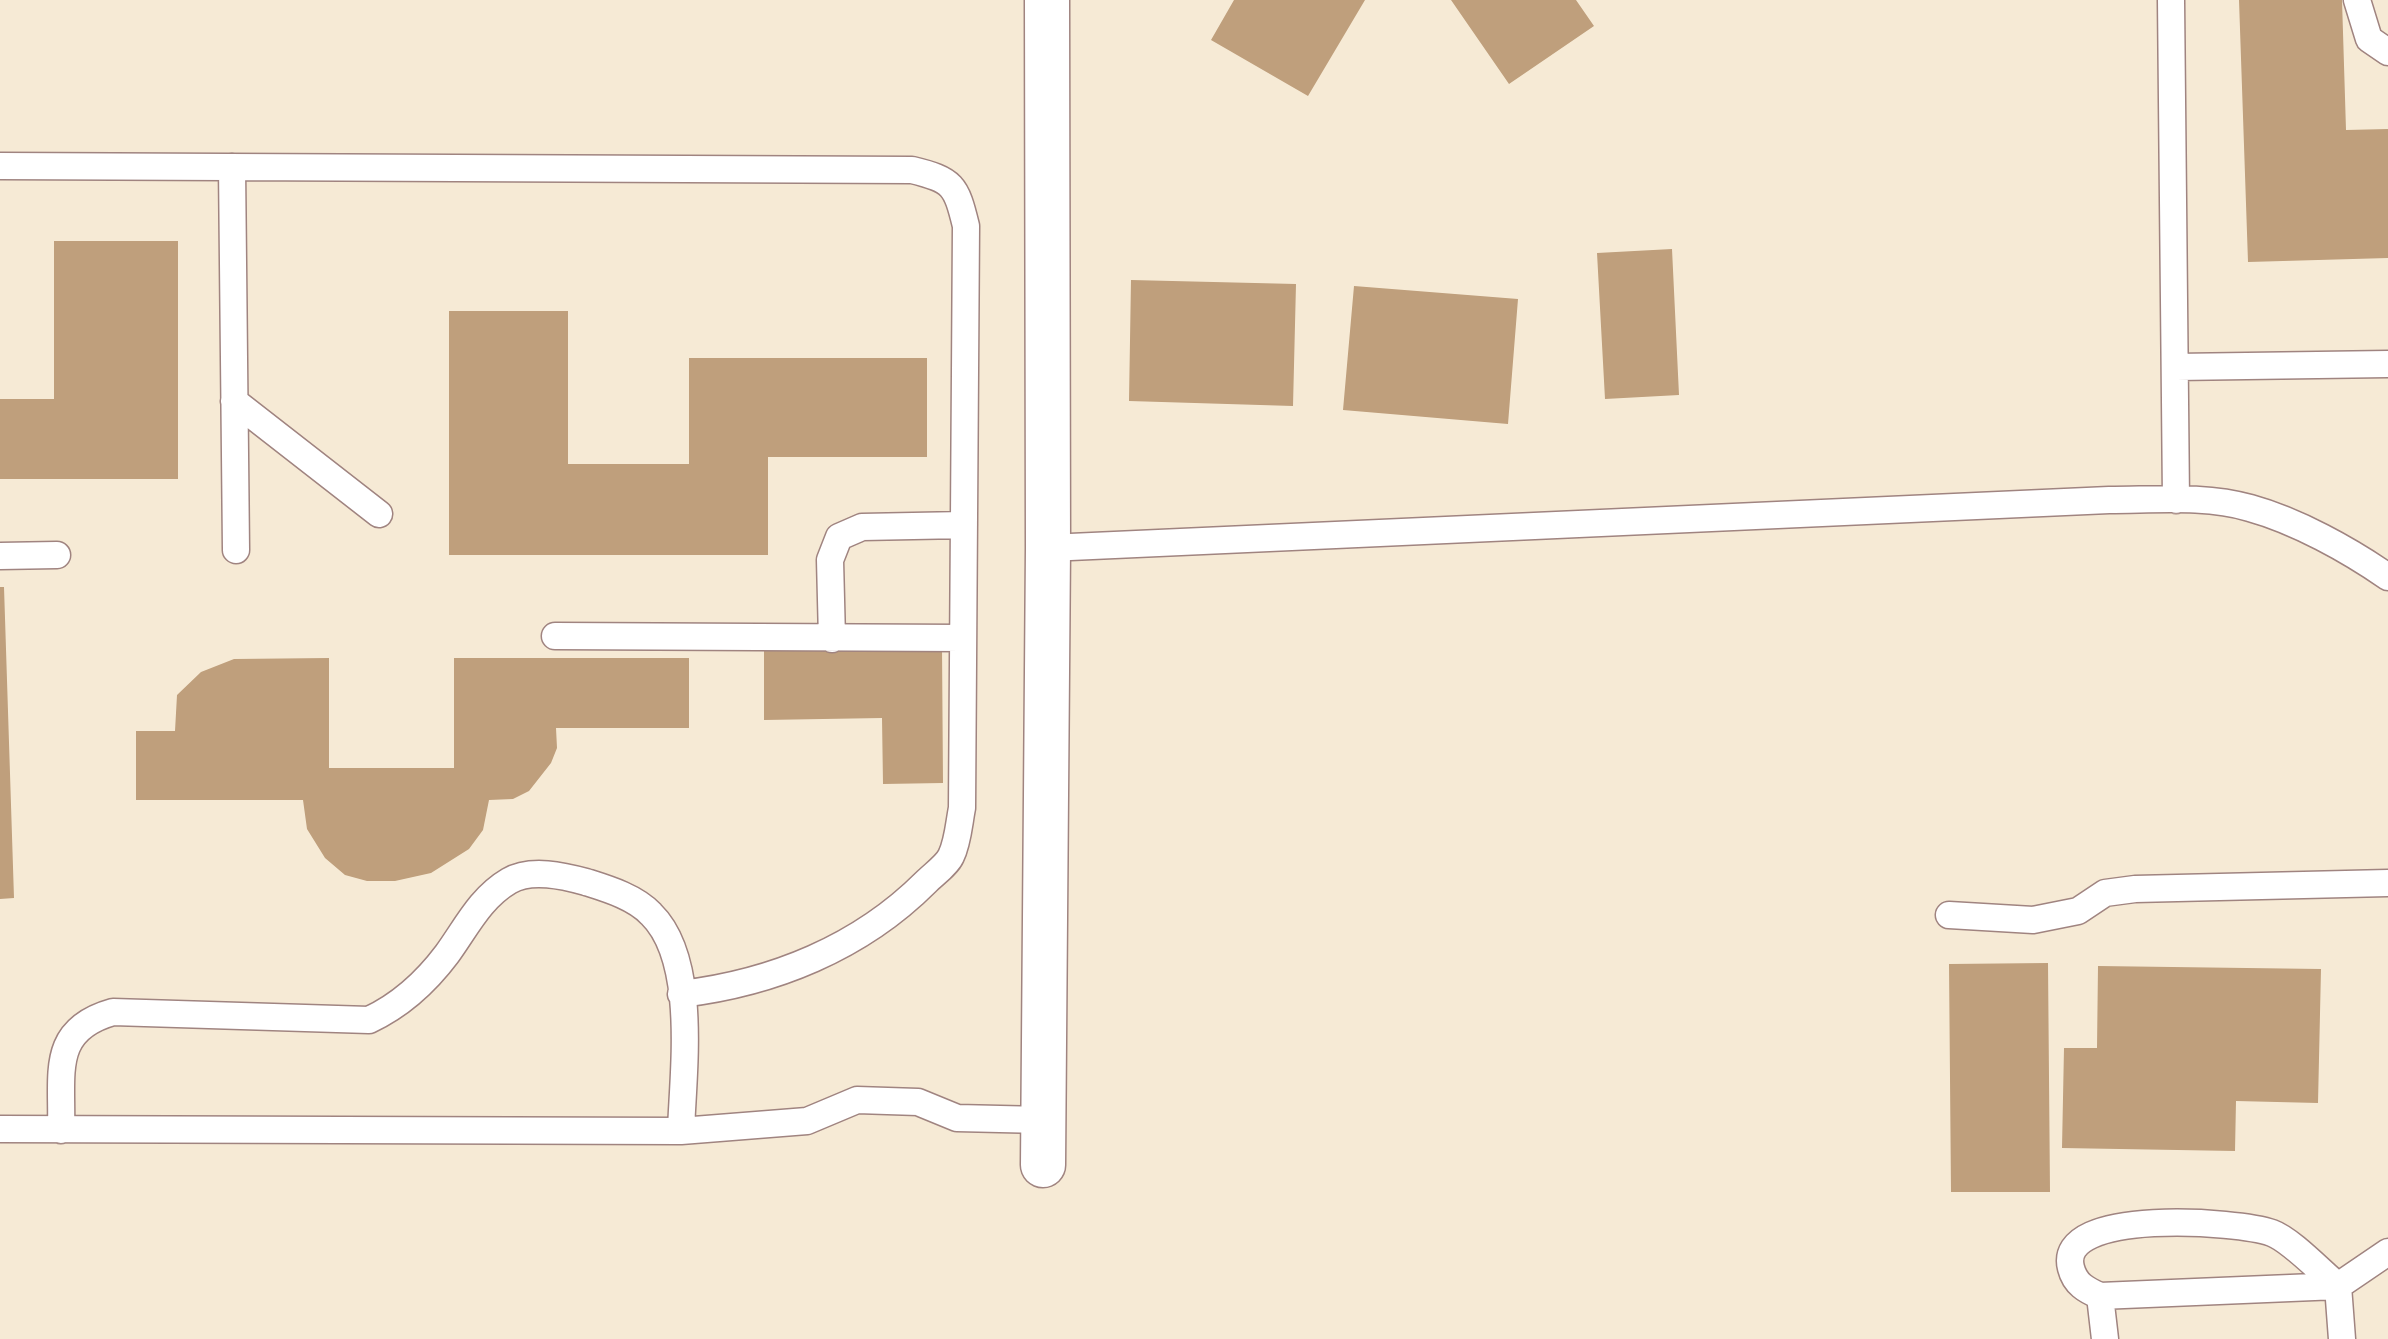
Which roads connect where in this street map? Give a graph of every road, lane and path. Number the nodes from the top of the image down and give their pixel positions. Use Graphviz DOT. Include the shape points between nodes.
graph roads {
  1 [pos="1047,0"];
  2 [pos="2171,0"];
  3 [pos="2357,0"];
  4 [pos="2388,52"];
  5 [pos="0,166"];
  6 [pos="232,167"];
  7 [pos="2388,364"];
  8 [pos="2176,367"];
  9 [pos="234,401"];
  10 [pos="2176,500"];
  11 [pos="379,514"];
  12 [pos="964,525"];
  13 [pos="1048,548"];
  14 [pos="236,550"];
  15 [pos="57,555"];
  16 [pos="0,556"];
  17 [pos="2388,577"];
  18 [pos="555,636"];
  19 [pos="962,638"];
  20 [pos="832,639"];
  21 [pos="2388,883"];
  22 [pos="1949,915"];
  23 [pos="681,994"];
  24 [pos="1043,1120"];
  25 [pos="0,1129"];
  26 [pos="61,1130"];
  27 [pos="681,1131"];
  28 [pos="1043,1165"];
  29 [pos="2388,1252"];
  30 [pos="2338,1286"];
  31 [pos="2100,1296"];
  32 [pos="2105,1339"];
  33 [pos="2342,1339"];
  1 -- 13 [label="street"];
  2 -- 8 [label="lane"];
  3 -- 4 [label="lane" via="2369,39"];
  5 -- 6 [label="lane"];
  6 -- 9 [label="lane"];
  6 -- 12 [label="lane" via="912,170 943,178 958,193 966,226"];
  7 -- 8 [label="lane"];
  8 -- 10 [label="lane"];
  9 -- 11 [label="lane"];
  9 -- 14 [label="lane"];
  10 -- 13 [label="lane"];
  10 -- 17 [label="lane" via="2251,508"];
  12 -- 19 [label="lane"];
  12 -- 20 [label="lane" via="862,527 839,537 830,560"];
  13 -- 24 [label="street"];
  15 -- 16 [label="lane"];
  18 -- 20 [label="lane"];
  19 -- 20 [label="lane"];
  19 -- 23 [label="lane" via="962,808 951,857 881,921 844,944 734,987"];
  21 -- 22 [label="lane" via="2135,889 2105,893 2078,911 2033,920"];
  23 -- 26 [label="lane" via="674,949 651,913 614,890 556,873 511,879 479,905 446,956 399,1006 369,1020 113,1012 86,1020 64,1047"];
  23 -- 27 [label="lane"];
  24 -- 27 [label="lane" via="957,1118 918,1102 857,1100 807,1121"];
  24 -- 28 [label="street"];
  25 -- 26 [label="lane"];
  26 -- 27 [label="lane"];
  29 -- 30 [label="lane"];
  30 -- 31 [label="lane"];
  30 -- 31 [label="lane" via="2276,1234 2232,1223 2145,1223 2088,1233 2072,1250 2076,1281"];
  30 -- 33 [label="lane"];
  31 -- 32 [label="lane"];
}
